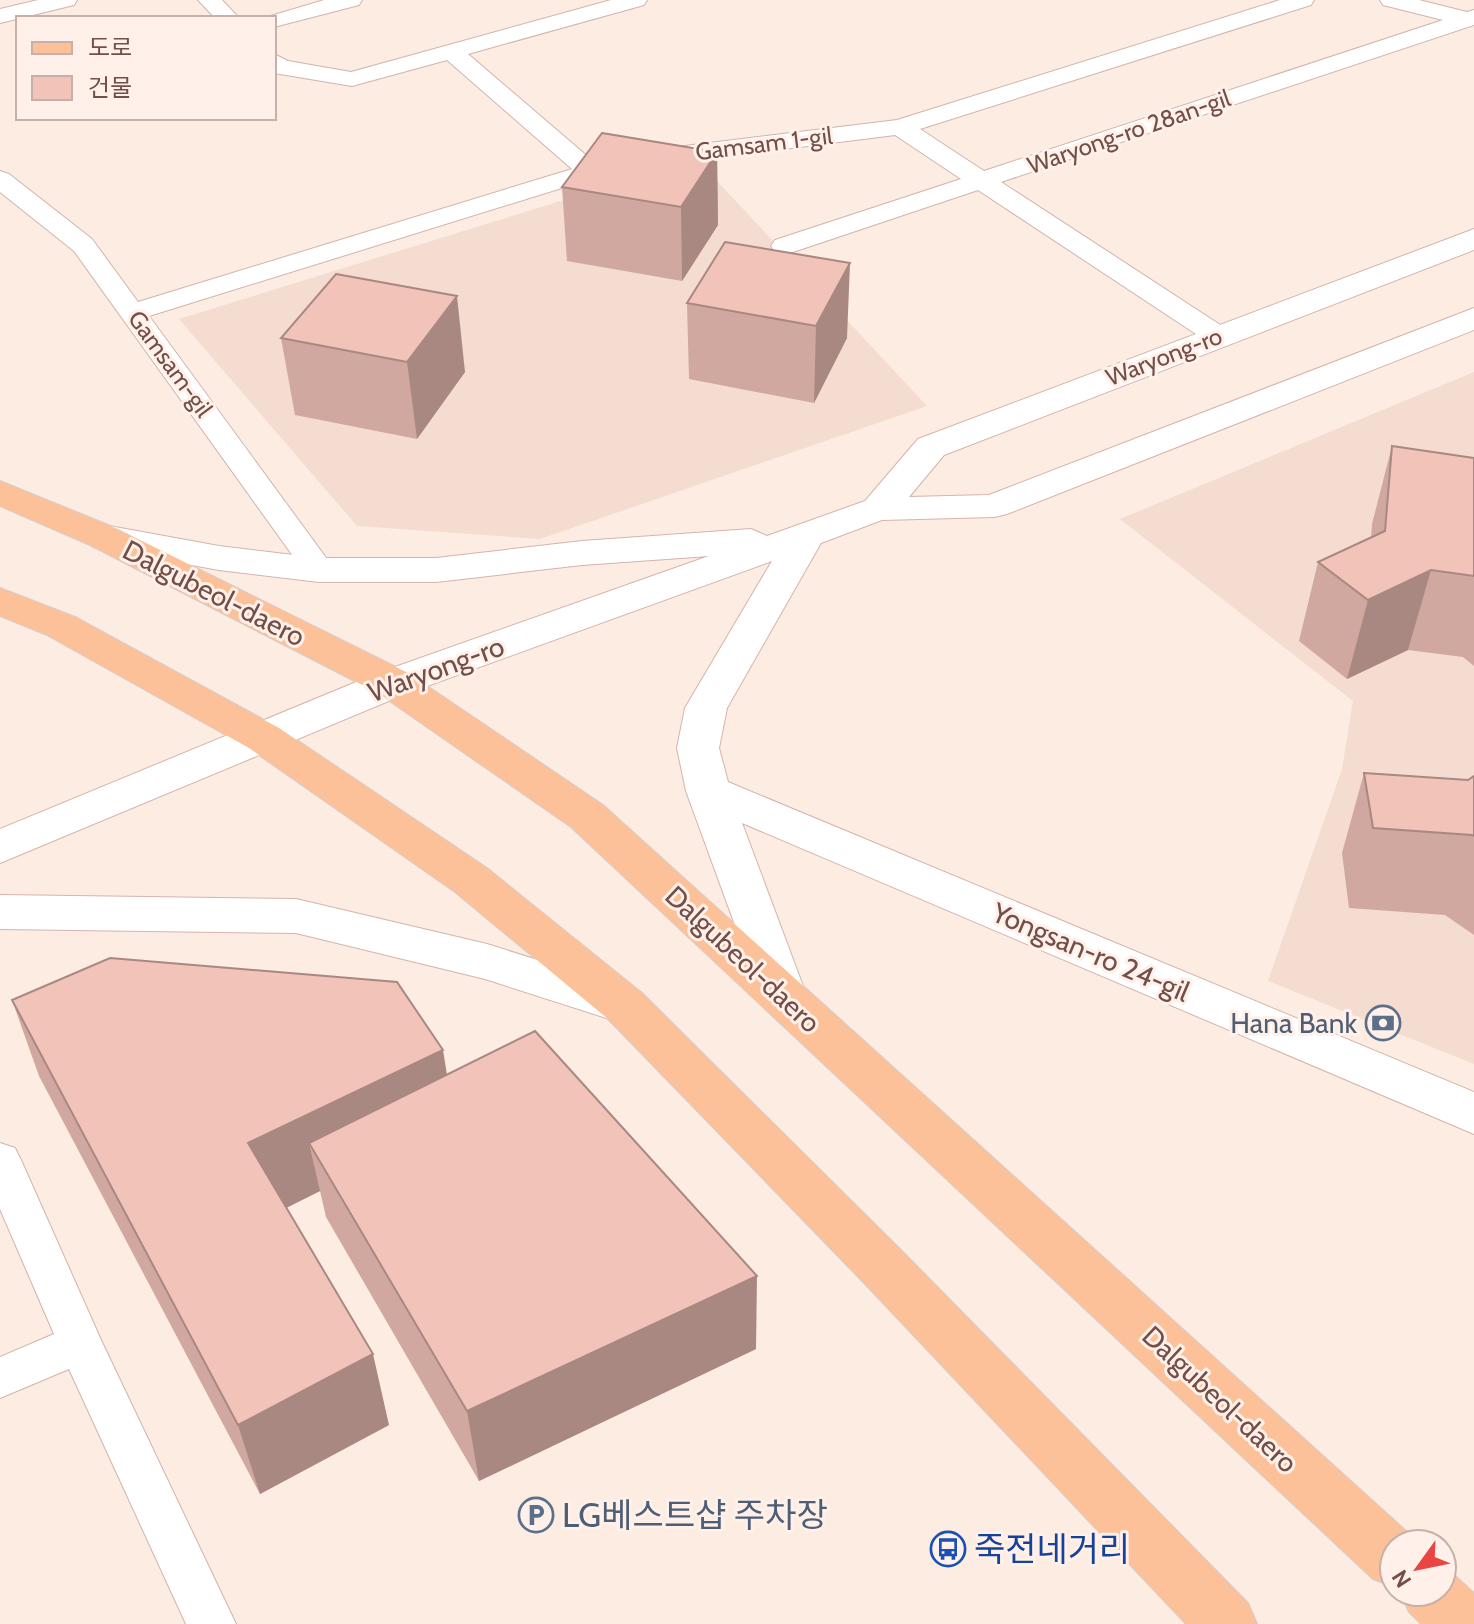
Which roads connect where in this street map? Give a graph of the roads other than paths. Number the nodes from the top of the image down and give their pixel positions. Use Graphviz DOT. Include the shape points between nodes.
graph roads {
  1 [pos="66,0"];
  2 [pos="209,0"];
  3 [pos="351,0"];
  4 [pos="636,0"];
  5 [pos="1303,0"];
  6 [pos="1391,0"];
  7 [pos="0,16"];
  8 [pos="226,16"];
  9 [pos="276,19"];
  10 [pos="1472,19"];
  11 [pos="451,51"];
  12 [pos="276,63"];
  13 [pos="900,127"];
  14 [pos="590,171"];
  15 [pos="0,179"];
  16 [pos="981,182"];
  17 [pos="1474,239"];
  18 [pos="784,246"];
  19 [pos="133,312"];
  20 [pos="1474,318"];
  21 [pos="1218,336"];
  22 [pos="0,492"];
  23 [pos="878,509"];
  24 [pos="104,537"];
  25 [pos="805,537"];
  26 [pos="319,570"];
  27 [pos="0,601"];
  28 [pos="393,683"];
  29 [pos="264,738"];
  30 [pos="708,791"];
  31 [pos="0,847"];
  32 [pos="0,912"];
  33 [pos="782,994"];
  34 [pos="625,1006"];
  35 [pos="1474,1114"];
  36 [pos="0,1160"];
  37 [pos="80,1343"];
  38 [pos="0,1378"];
  39 [pos="1378,1544"];
  40 [pos="1447,1608"];
  41 [pos="211,1624"];
  42 [pos="1227,1624"];
  43 [pos="1464,1624"];
  1 -- 7 [label="street"];
  2 -- 8 [label="street"];
  3 -- 9 [label="street"];
  4 -- 11 [label="street"];
  5 -- 13 [label="street, Gamsam 1-gil"];
  6 -- 10 [label="street"];
  10 -- 16 [label="street, Waryong-ro 28an-gil"];
  11 -- 12 [label="street" via="352,79"];
  11 -- 14 [label="street"];
  13 -- 14 [label="street, Gamsam 1-gil" via="620,162"];
  13 -- 16 [label="street"];
  14 -- 19 [label="street, Gamsam 1-gil"];
  15 -- 19 [label="street, Gamsam-gil" via="83,245"];
  16 -- 18 [label="street, Waryong-ro 28an-gil"];
  16 -- 21 [label="street"];
  17 -- 21 [label="main road, Waryong-ro"];
  19 -- 26 [label="street, Gamsam-gil"];
  20 -- 23 [label="main road, Waryong-ro" via="994,506"];
  21 -- 23 [label="main road, Waryong-ro" via="931,447"];
  22 -- 24 [label="main road, Dalgubeol-daero"];
  23 -- 25 [label="main road, Waryong-ro"];
  24 -- 26 [label="main road"];
  24 -- 28 [label="main road, Dalgubeol-daero"];
  25 -- 26 [label="main road" via="436,570"];
  25 -- 28 [label="main road, Waryong-ro"];
  25 -- 30 [label="main road" via="706,708 698,748"];
  27 -- 29 [label="main road" via="61,626"];
  28 -- 29 [label="main road, Waryong-ro"];
  28 -- 33 [label="main road, Dalgubeol-daero" via="587,816"];
  29 -- 31 [label="main road, Waryong-ro"];
  29 -- 34 [label="main road" via="471,880"];
  30 -- 33 [label="main road"];
  30 -- 35 [label="main road, Yongsan-ro 24-gil"];
  32 -- 34 [label="main road" via="296,916 487,962"];
  33 -- 39 [label="main road, Dalgubeol-daero"];
  34 -- 42 [label="main road"];
  36 -- 37 [label="street"];
  37 -- 38 [label="street"];
  37 -- 41 [label="street"];
  40 -- 43 [label="main road"];
}
